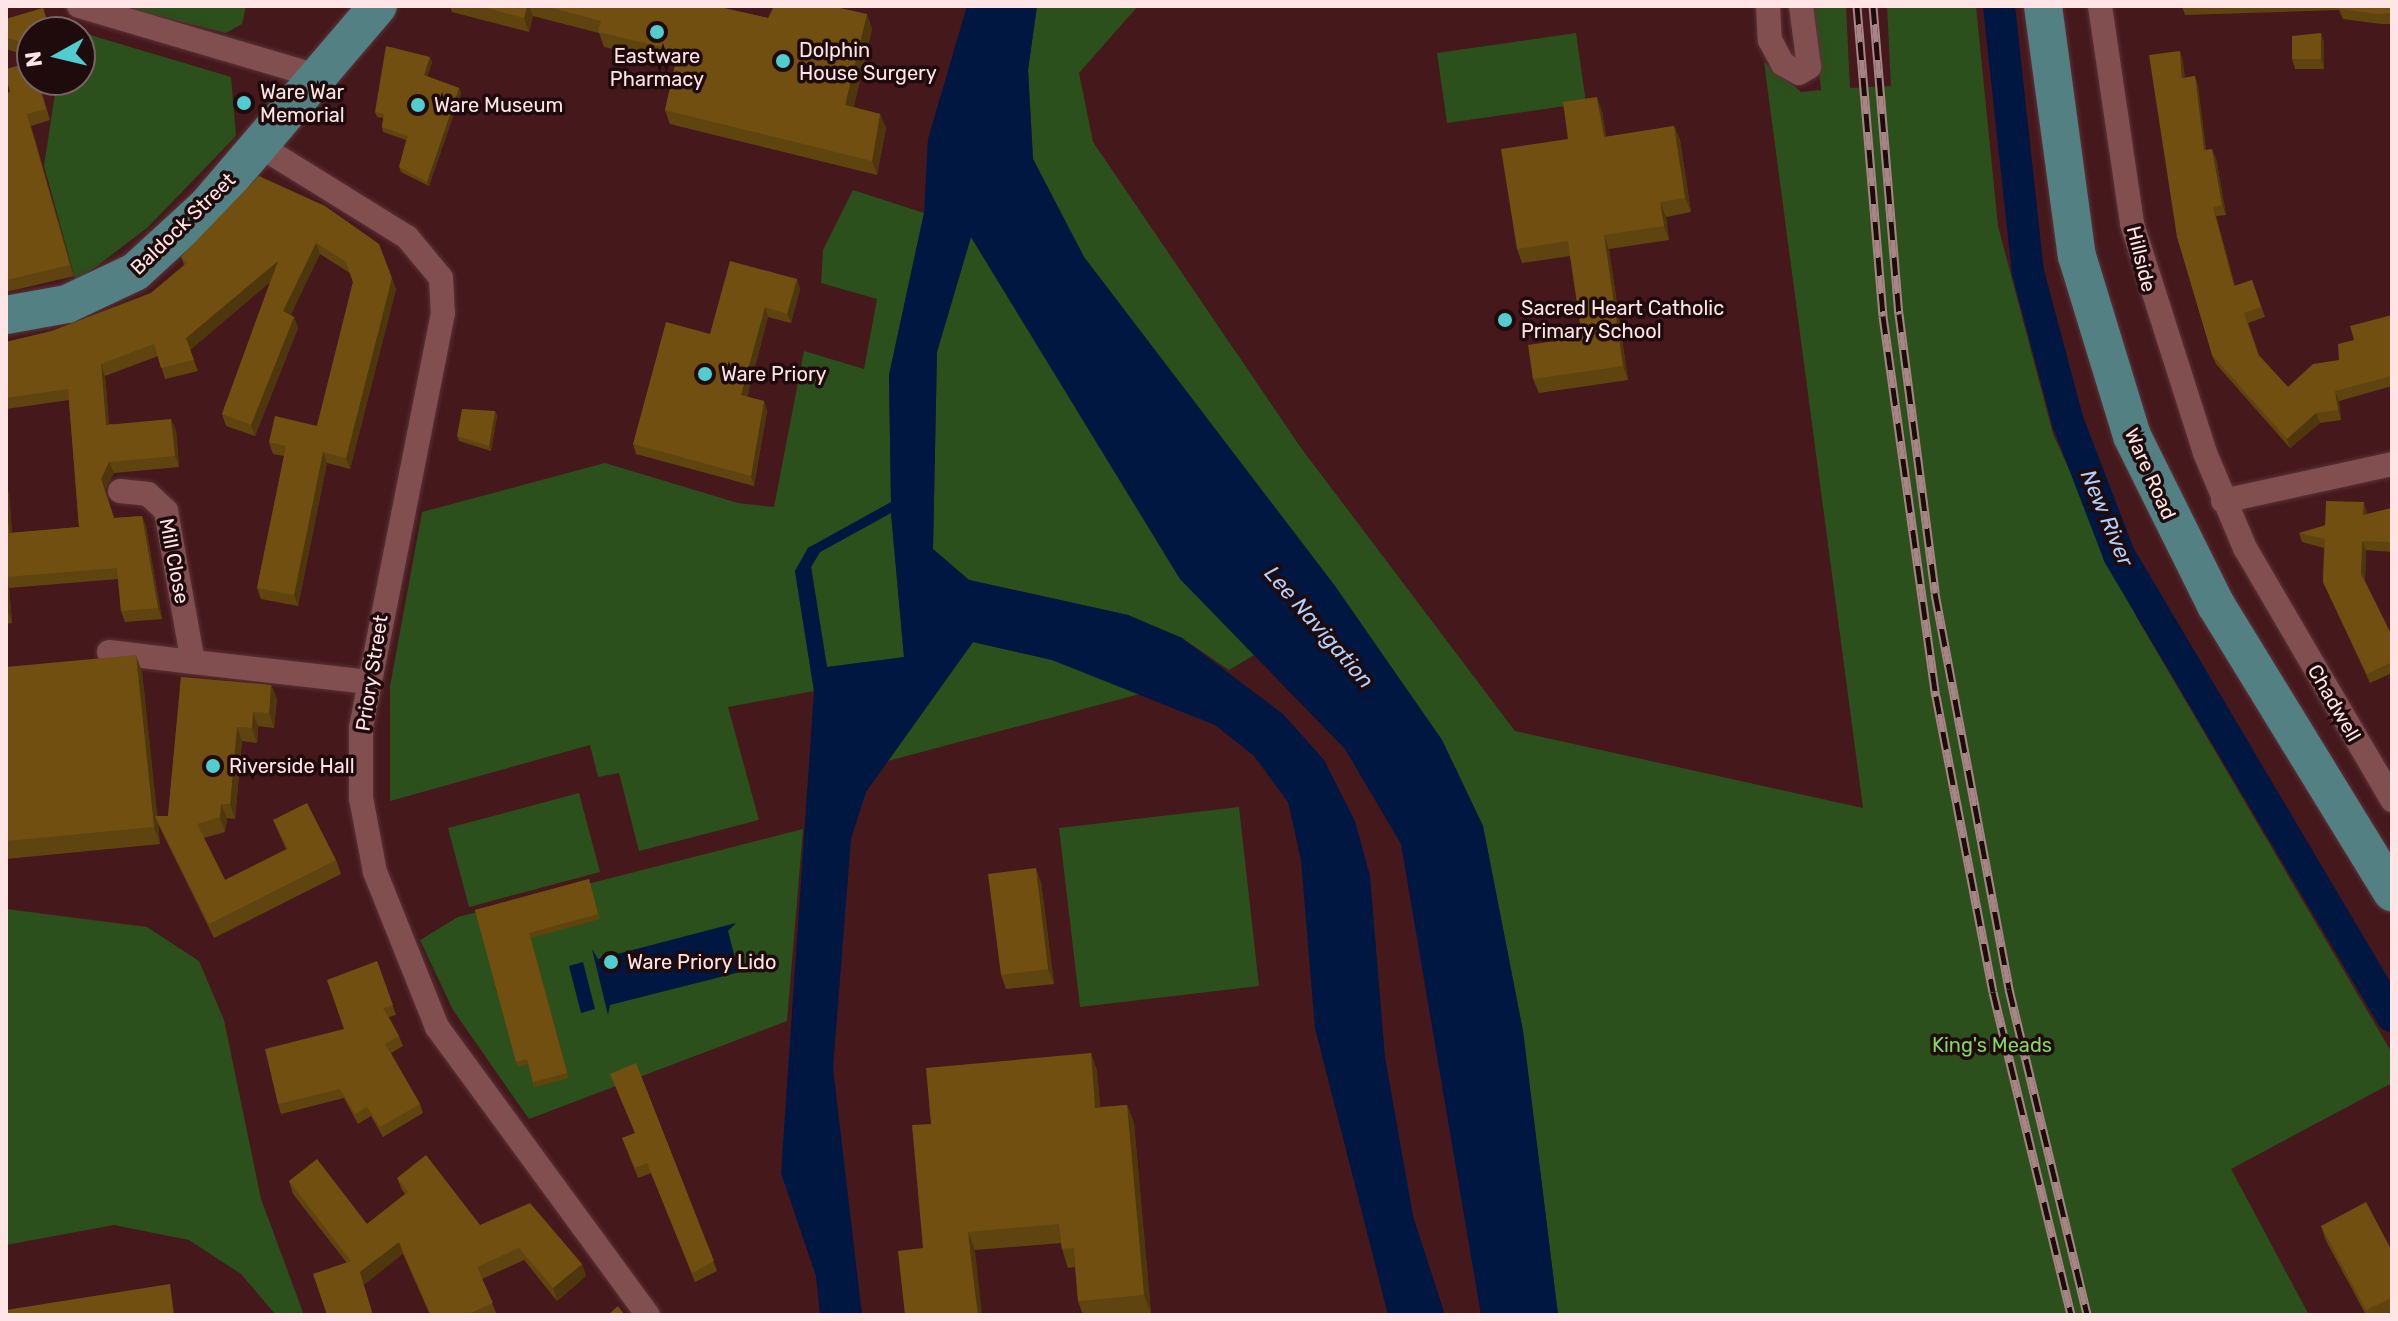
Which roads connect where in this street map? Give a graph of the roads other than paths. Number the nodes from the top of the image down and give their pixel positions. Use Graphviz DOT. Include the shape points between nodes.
graph roads {
  1 [pos="79,6"];
  2 [pos="378,6"];
  3 [pos="1768,6"];
  4 [pos="1801,6"];
  5 [pos="2043,6"];
  6 [pos="2100,6"];
  7 [pos="321,77"];
  8 [pos="260,146"];
  9 [pos="6,315"];
  10 [pos="2392,464"];
  11 [pos="120,491"];
  12 [pos="2223,501"];
  13 [pos="2277,605"];
  14 [pos="109,652"];
  15 [pos="193,662"];
  16 [pos="369,682"];
  17 [pos="2392,800"];
  18 [pos="2392,892"];
  19 [pos="648,1315"];
  1 -- 7 [label="street"];
  2 -- 7 [label="main road, Baldock Street"];
  3 -- 4 [label="street" via="1770,40 1783,64 1799,73 1809,67"];
  5 -- 18 [label="main road, Ware Road" via="2077,256 2132,436 2216,605"];
  6 -- 12 [label="street, Hillside" via="2135,237"];
  7 -- 8 [label="main road, Baldock Street"];
  8 -- 9 [label="main road, Baldock Street" via="135,272 67,304"];
  8 -- 16 [label="street, Priory Street" via="407,237 441,278 443,313"];
  10 -- 12 [label="street"];
  11 -- 15 [label="street, Mill Close" via="148,494 166,511"];
  12 -- 13 [label="street, Hillside"];
  13 -- 17 [label="street, Chadwell"];
  14 -- 15 [label="street"];
  15 -- 16 [label="street"];
  16 -- 19 [label="street, Priory Street" via="361,798 375,872 408,964 466,1072"];
}
